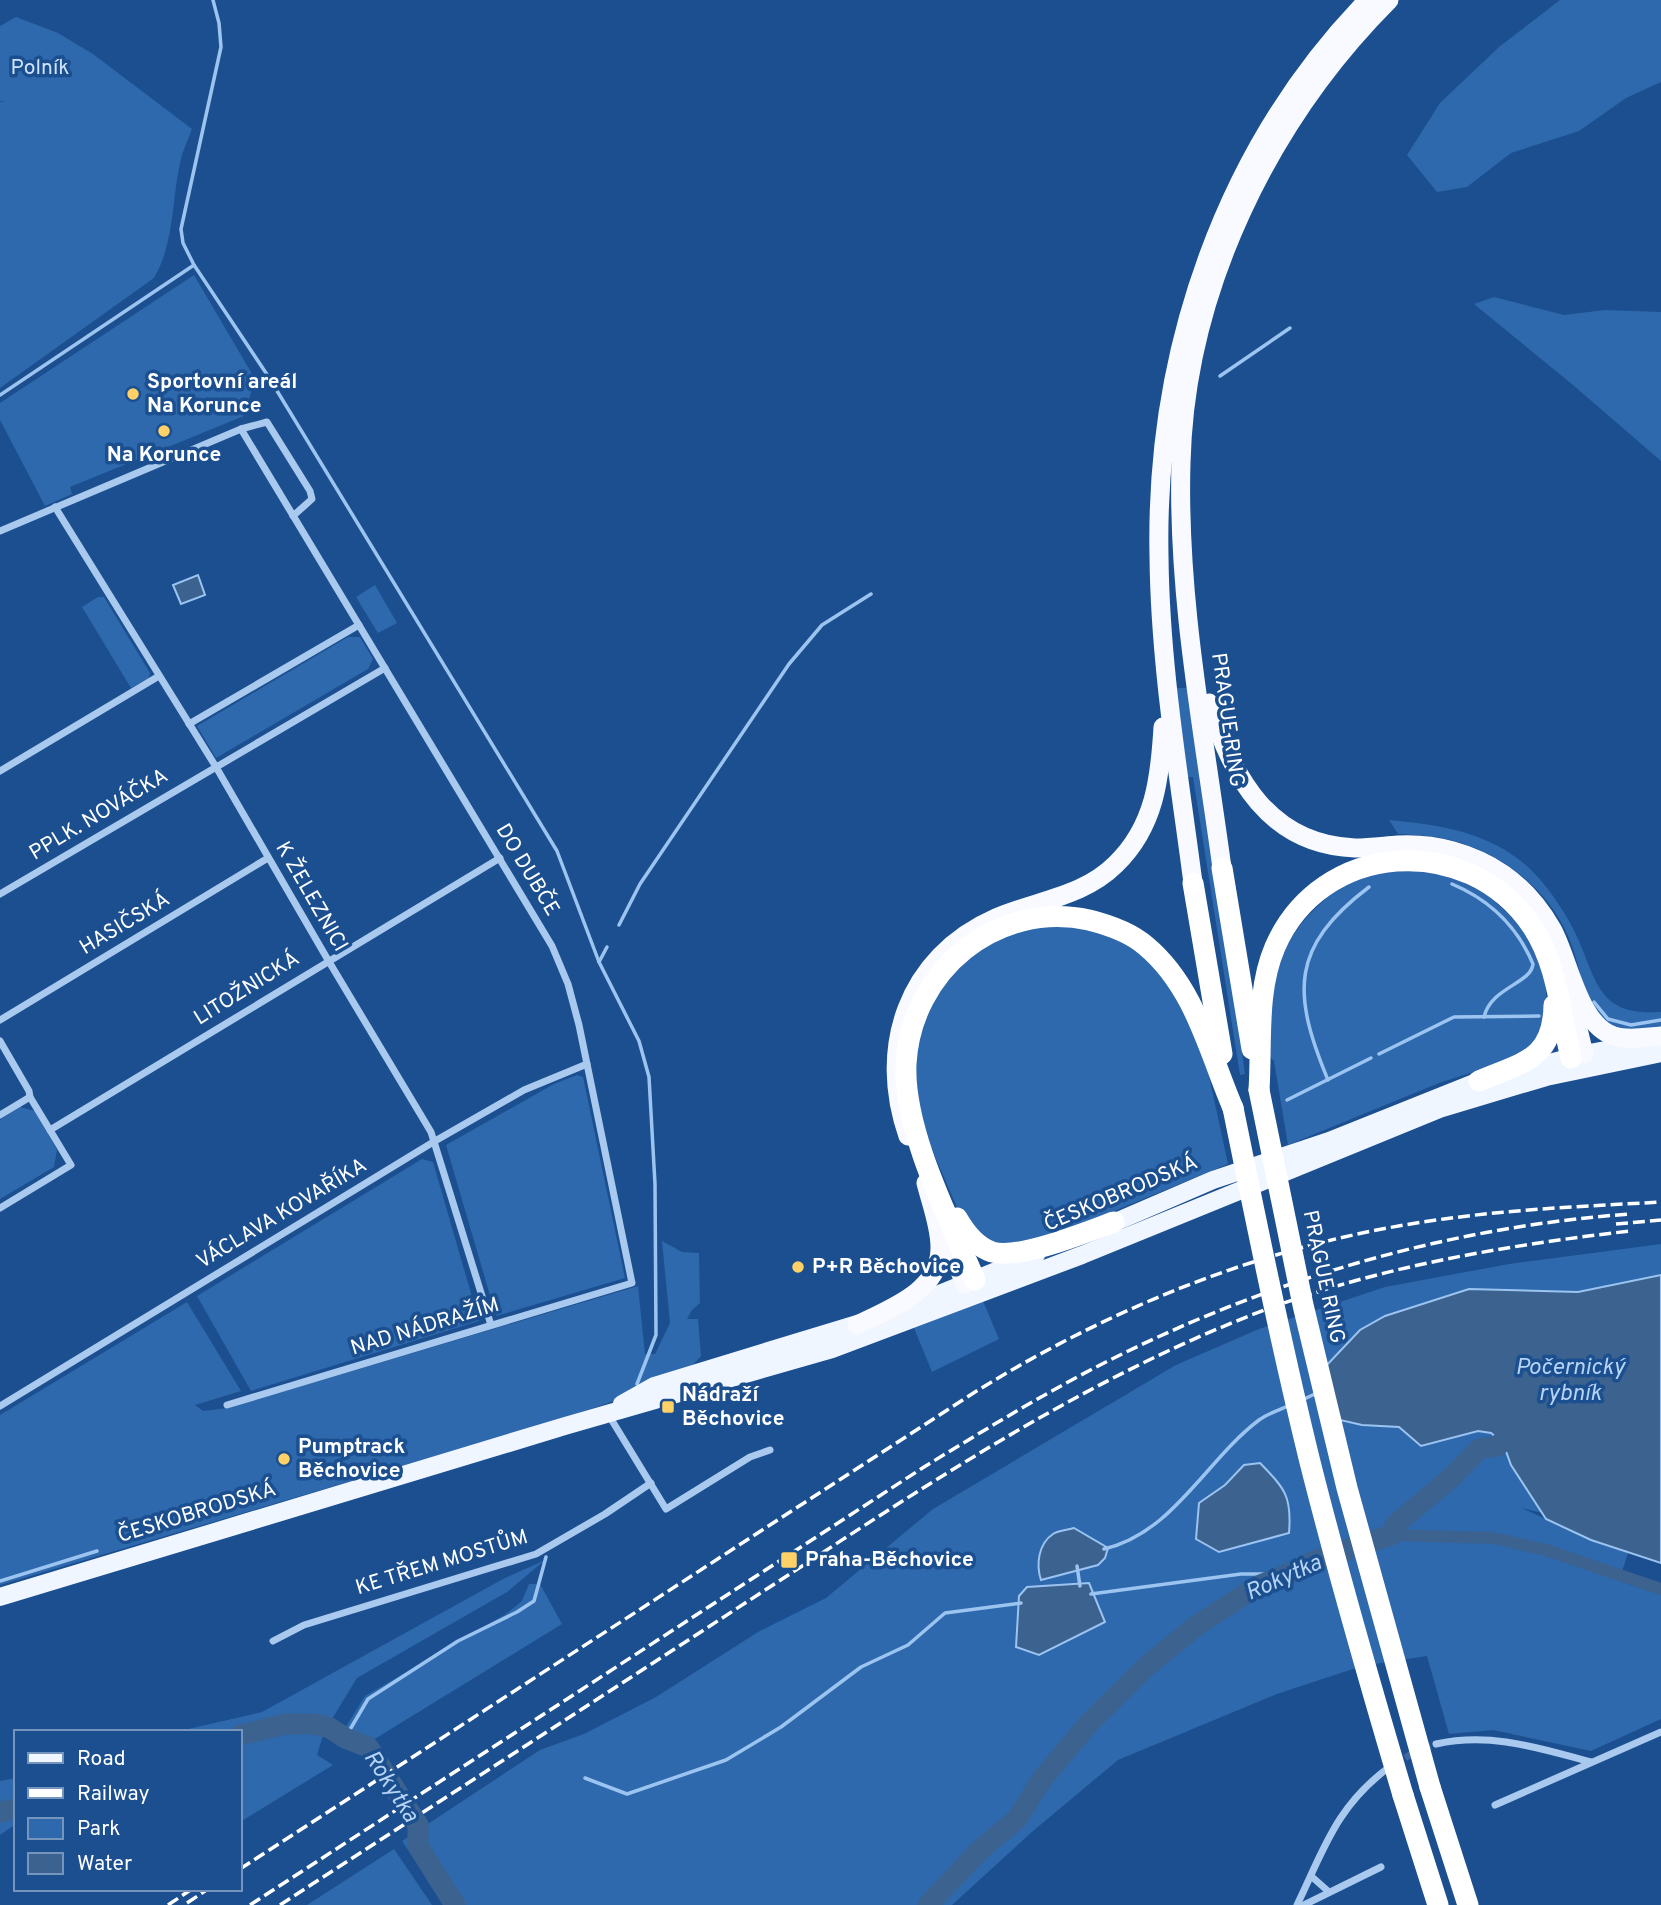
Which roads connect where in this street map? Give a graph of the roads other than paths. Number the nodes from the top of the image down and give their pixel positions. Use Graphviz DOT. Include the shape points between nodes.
graph roads {
  1 [pos="1368,0"];
  2 [pos="1389,0"];
  3 [pos="1307,84"];
  4 [pos="1289,111"];
  5 [pos="241,429"];
  6 [pos="55,508"];
  7 [pos="293,516"];
  8 [pos="0,531"];
  9 [pos="359,625"];
  10 [pos="1192,646"];
  11 [pos="385,668"];
  12 [pos="159,676"];
  13 [pos="1166,684"];
  14 [pos="189,724"];
  15 [pos="216,767"];
  16 [pos="0,771"];
  17 [pos="268,858"];
  18 [pos="500,858"];
  19 [pos="1222,868"];
  20 [pos="1193,883"];
  21 [pos="0,894"];
  22 [pos="1553,931"];
  23 [pos="1547,954"];
  24 [pos="328,960"];
  25 [pos="0,1020"];
  26 [pos="1661,1038"];
  27 [pos="0,1041"];
  28 [pos="1661,1054"];
  29 [pos="1579,1063"];
  30 [pos="587,1064"];
  31 [pos="1258,1081"];
  32 [pos="1479,1081"];
  33 [pos="1225,1085"];
  34 [pos="30,1097"];
  35 [pos="0,1115"];
  36 [pos="914,1124"];
  37 [pos="50,1130"];
  38 [pos="435,1141"];
  39 [pos="925,1182"];
  40 [pos="0,1208"];
  41 [pos="1114,1222"];
  42 [pos="632,1283"];
  43 [pos="973,1289"];
  44 [pos="491,1325"];
  45 [pos="857,1325"];
  46 [pos="227,1405"];
  47 [pos="0,1406"];
  48 [pos="607,1413"];
  49 [pos="770,1450"];
  50 [pos="651,1483"];
  51 [pos="0,1597"];
  52 [pos="273,1641"];
  53 [pos="1661,1732"];
  54 [pos="1436,1744"];
  55 [pos="1592,1762"];
  56 [pos="1388,1768"];
  57 [pos="1495,1805"];
  58 [pos="1381,1867"];
  59 [pos="1311,1876"];
  60 [pos="1329,1892"];
  61 [pos="1297,1905"];
  62 [pos="1304,1905"];
  63 [pos="1438,1905"];
  64 [pos="1468,1905"];
  1 -- 3 [label="highway"];
  2 -- 3 [label="highway"];
  3 -- 4 [label="highway"];
  4 -- 10 [label="highway" via="1230,240 1193,361 1183,424 1180,496"];
  4 -- 13 [label="highway" via="1246,169 1211,246 1176,369 1158,525"];
  5 -- 6 [label="street"];
  5 -- 7 [label="street, DO DUBČE"];
  5 -- 7 [label="street" via="267,422 285,449 312,499"];
  6 -- 8 [label="street"];
  6 -- 12 [label="street, K ŽELEZNICI"];
  7 -- 9 [label="street, DO DUBČE"];
  9 -- 11 [label="street, DO DUBČE"];
  9 -- 14 [label="street"];
  10 -- 19 [label="highway, PRAGUE RING"];
  10 -- 22 [label="highway" via="1229,759 1248,790 1280,822 1308,838 1337,846 1430,846 1476,859 1517,886"];
  11 -- 15 [label="street, PPLK. NOVÁČKA"];
  11 -- 18 [label="street, DO DUBČE"];
  12 -- 14 [label="street, K ŽELEZNICI"];
  12 -- 16 [label="street"];
  13 -- 20 [label="highway"];
  13 -- 39 [label="highway" via="1157,792 1149,817 1125,854 1079,891 1004,915 964,936 937,960 912,997 897,1042 895,1080 903,1122"];
  14 -- 15 [label="street, K ŽELEZNICI"];
  15 -- 17 [label="street, K ŽELEZNICI"];
  15 -- 21 [label="street, PPLK. NOVÁČKA"];
  17 -- 24 [label="street, K ŽELEZNICI"];
  17 -- 25 [label="street, HASIČSKÁ"];
  18 -- 24 [label="street, LITOŽNICKÁ"];
  18 -- 30 [label="street, DO DUBČE" via="561,964"];
  19 -- 31 [label="highway, PRAGUE RING"];
  20 -- 33 [label="highway"];
  22 -- 26 [label="highway" via="1583,1007 1594,1023 1615,1037"];
  22 -- 29 [label="highway"];
  23 -- 29 [label="highway"];
  23 -- 31 [label="highway" via="1512,902 1466,872 1410,860 1375,863 1352,872 1310,897 1274,948 1264,985"];
  23 -- 32 [label="highway" via="1554,1007 1547,1042 1529,1059"];
  24 -- 37 [label="street, LITOŽNICKÁ"];
  24 -- 38 [label="street, K ŽELEZNICI"];
  26 -- 29 [label="main road, ČESKOBRODSKÁ"];
  27 -- 34 [label="street"];
  28 -- 29 [label="main road, ČESKOBRODSKÁ"];
  29 -- 32 [label="main road, ČESKOBRODSKÁ"];
  29 -- 43 [label="main road, ČESKOBRODSKÁ" via="1442,1108 1094,1250"];
  30 -- 38 [label="street, VÁCLAVA KOVAŘÍKA" via="524,1090"];
  30 -- 42 [label="street, DO DUBČE"];
  31 -- 64 [label="highway, PRAGUE RING, bridge" via="1344,1475 1430,1787"];
  32 -- 41 [label="main road, ČESKOBRODSKÁ"];
  33 -- 36 [label="highway" via="1185,992 1144,944 1095,921 1032,919 1007,925 971,943 929,987 908,1048 907,1083"];
  33 -- 63 [label="highway, bridge" via="1310,1462"];
  34 -- 35 [label="street"];
  34 -- 37 [label="street"];
  36 -- 41 [label="highway" via="956,1216 988,1250 1023,1251"];
  36 -- 43 [label="highway"];
  37 -- 40 [label="street" via="71,1165"];
  38 -- 44 [label="street, K ŽELEZNICI"];
  38 -- 47 [label="street, VÁCLAVA KOVAŘÍKA"];
  39 -- 43 [label="highway"];
  39 -- 45 [label="highway" via="940,1243 936,1269 911,1297"];
  41 -- 43 [label="main road, ČESKOBRODSKÁ"];
  42 -- 44 [label="street, NAD NÁDRAŽÍM"];
  43 -- 45 [label="main road, ČESKOBRODSKÁ"];
  43 -- 48 [label="main road, ČESKOBRODSKÁ" via="832,1349"];
  44 -- 46 [label="street, NAD NÁDRAŽÍM"];
  45 -- 48 [label="main road, ČESKOBRODSKÁ" via="654,1386"];
  48 -- 50 [label="street"];
  48 -- 51 [label="main road, ČESKOBRODSKÁ"];
  49 -- 50 [label="street" via="750,1457 666,1509"];
  50 -- 52 [label="street, KE TŘEM MOSTŮM" via="536,1554 304,1625"];
  53 -- 55 [label="street"];
  54 -- 55 [label="street" via="1492,1740"];
  55 -- 57 [label="street"];
  56 -- 59 [label="street" via="1353,1799 1335,1823"];
  58 -- 60 [label="street"];
  59 -- 60 [label="street"];
  59 -- 61 [label="street"];
  60 -- 62 [label="street"];
}
